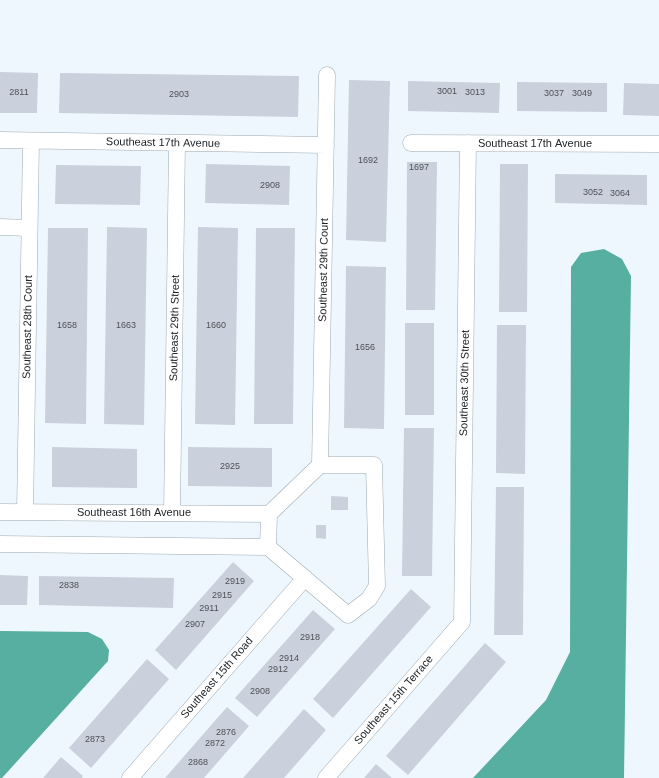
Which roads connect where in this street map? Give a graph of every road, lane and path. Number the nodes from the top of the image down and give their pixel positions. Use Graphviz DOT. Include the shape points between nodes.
graph roads {
  1 [pos="327,75"];
  2 [pos="0,140"];
  3 [pos="30,141"];
  4 [pos="177,143"];
  5 [pos="412,143"];
  6 [pos="468,143"];
  7 [pos="659,144"];
  8 [pos="326,145"];
  9 [pos="0,228"];
  10 [pos="29,228"];
  11 [pos="320,465"];
  12 [pos="0,512"];
  13 [pos="25,512"];
  14 [pos="172,513"];
  15 [pos="268,514"];
  16 [pos="0,544"];
  17 [pos="268,547"];
  18 [pos="305,578"];
  19 [pos="462,622"];
  20 [pos="130,778"];
  21 [pos="326,778"];
  1 -- 8 [label="street, Southeast 29th Court"];
  2 -- 3 [label="street, Southeast 17th Avenue"];
  3 -- 4 [label="street, Southeast 17th Avenue"];
  3 -- 10 [label="street, Southeast 28th Court"];
  4 -- 8 [label="street, Southeast 17th Avenue"];
  4 -- 14 [label="street, Southeast 29th Street"];
  5 -- 6 [label="street, Southeast 17th Avenue"];
  6 -- 7 [label="street, Southeast 17th Avenue"];
  6 -- 19 [label="street, Southeast 30th Street"];
  8 -- 11 [label="street, Southeast 29th Court"];
  9 -- 10 [label="street"];
  10 -- 13 [label="street, Southeast 28th Court"];
  11 -- 15 [label="street"];
  11 -- 18 [label="street" via="374,465 377,586 369,599 348,615"];
  12 -- 13 [label="street, Southeast 16th Avenue"];
  13 -- 14 [label="street, Southeast 16th Avenue"];
  14 -- 15 [label="street, Southeast 16th Avenue"];
  15 -- 17 [label="street"];
  16 -- 17 [label="street"];
  17 -- 18 [label="street"];
  18 -- 20 [label="street, Southeast 15th Road"];
  19 -- 21 [label="street, Southeast 15th Terrace"];
}
